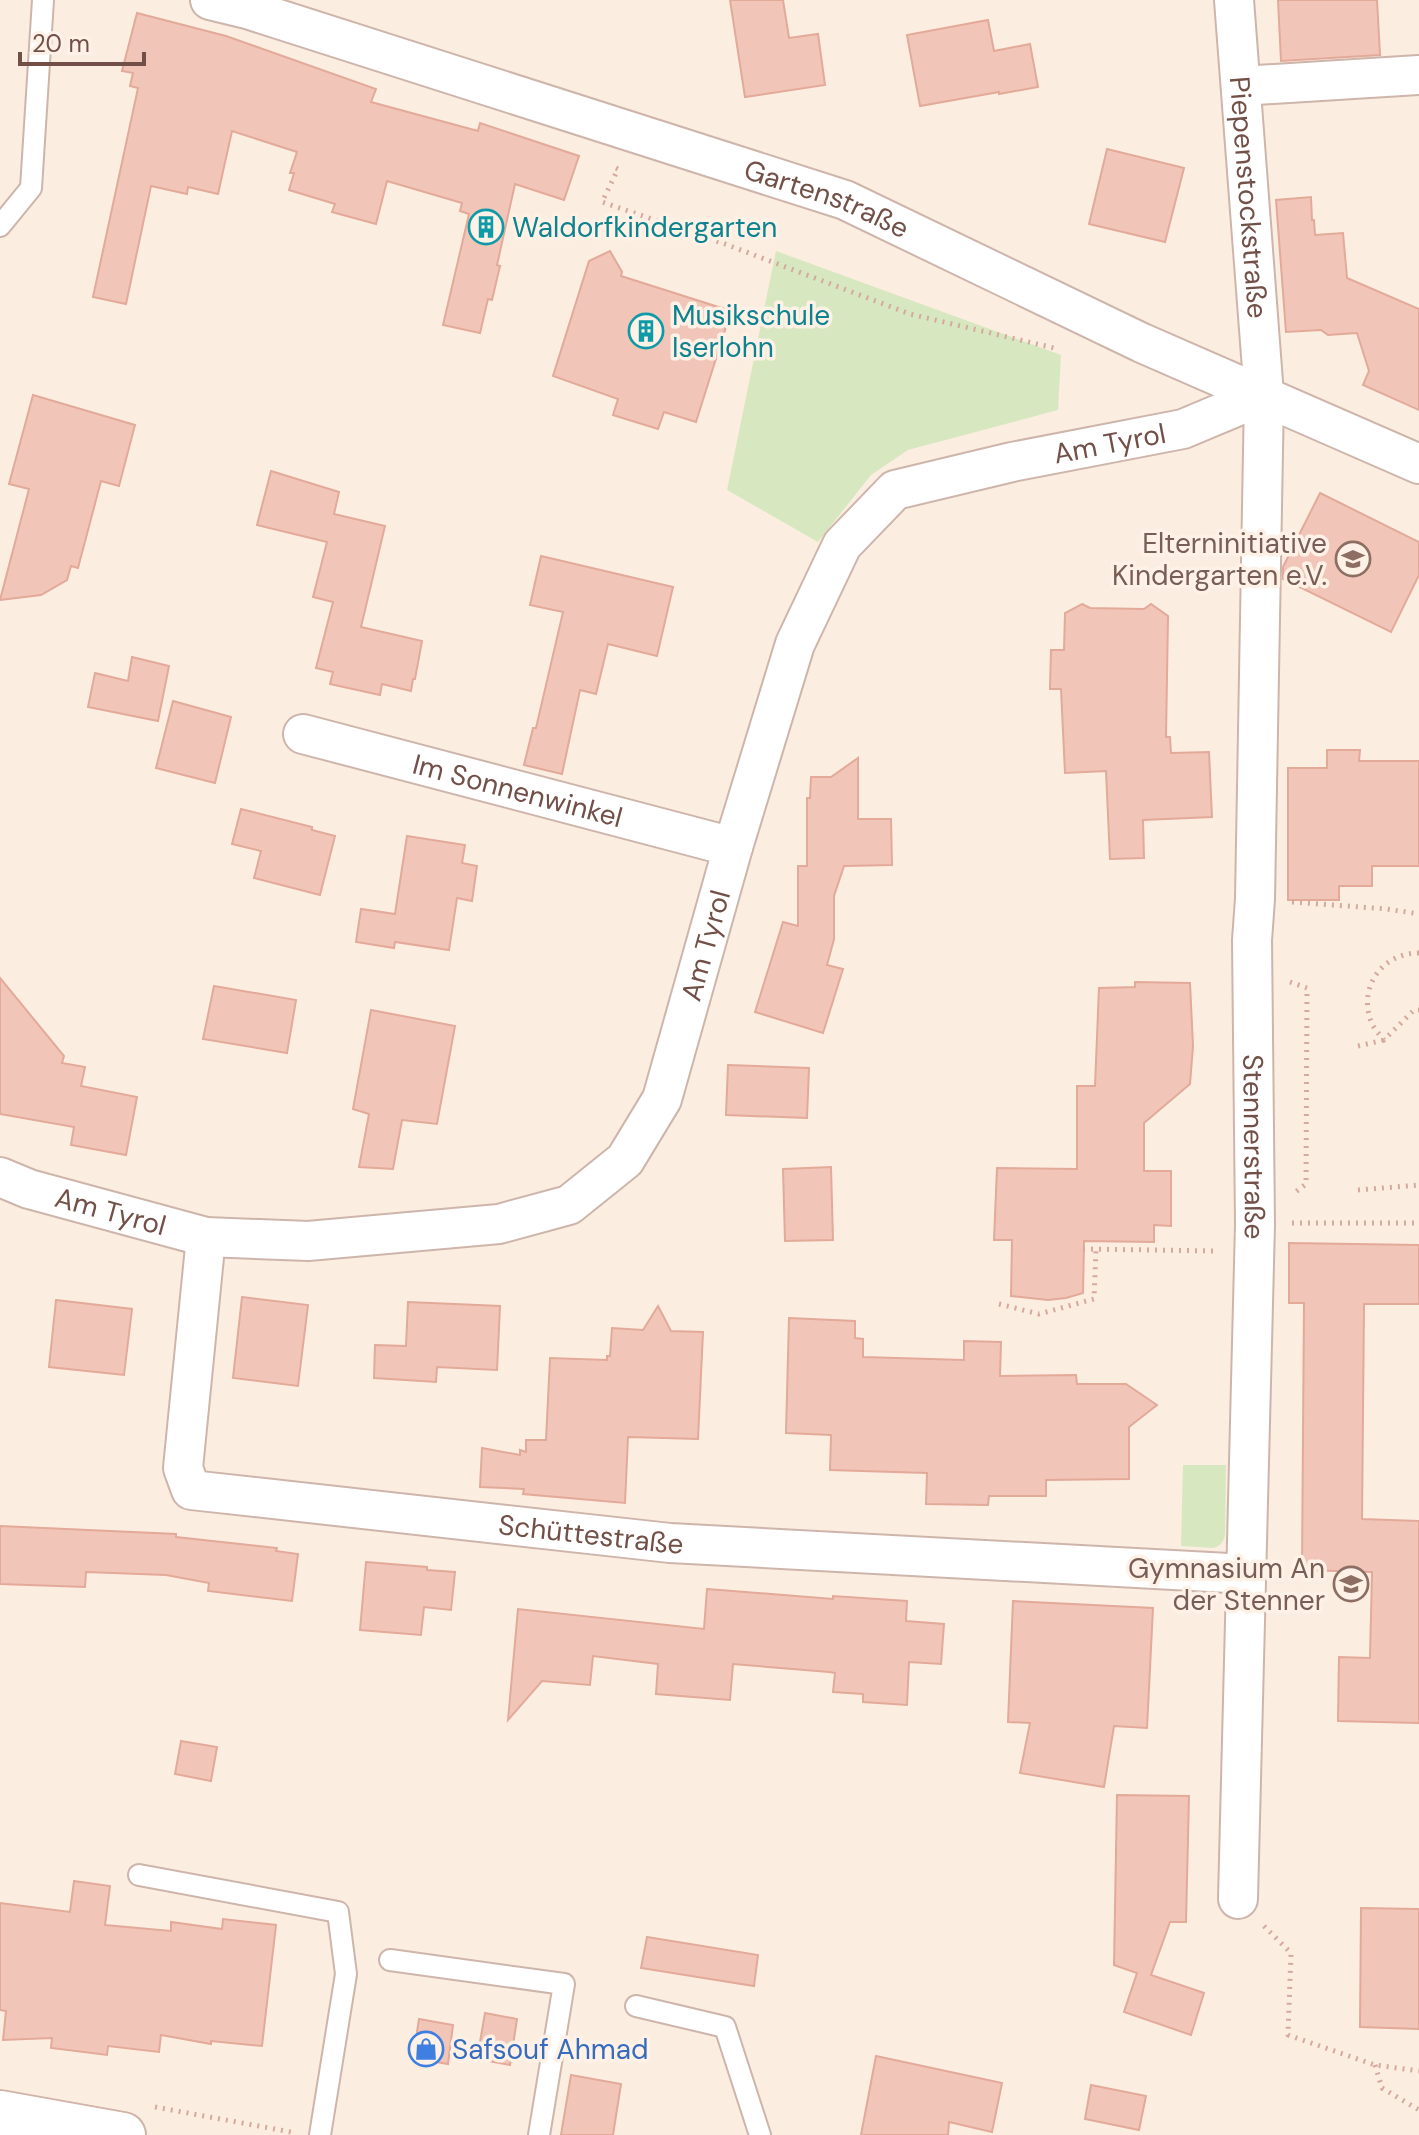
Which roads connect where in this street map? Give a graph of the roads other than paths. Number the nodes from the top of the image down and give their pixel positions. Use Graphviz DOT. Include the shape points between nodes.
graph roads {
  1 [pos="43,0"];
  2 [pos="210,0"];
  3 [pos="1234,0"];
  4 [pos="1419,75"];
  5 [pos="1241,86"];
  6 [pos="0,226"];
  7 [pos="1264,395"];
  8 [pos="1419,464"];
  9 [pos="303,734"];
  10 [pos="733,847"];
  11 [pos="0,1177"];
  12 [pos="206,1237"];
  13 [pos="1247,1574"];
  14 [pos="139,1875"];
  15 [pos="1238,1899"];
  16 [pos="390,1960"];
  17 [pos="636,2006"];
  18 [pos="0,2113"];
  19 [pos="123,2135"];
  20 [pos="320,2135"];
  21 [pos="539,2135"];
  22 [pos="760,2135"];
  1 -- 6 [label="lane" via="31,188"];
  2 -- 7 [label="street, Gartenstraße" via="845,200 1142,343"];
  3 -- 5 [label="street, Piepenstockstraße"];
  4 -- 5 [label="street"];
  5 -- 7 [label="street, Piepenstockstraße"];
  7 -- 8 [label="street, Gartenstraße"];
  7 -- 10 [label="street, Am Tyrol" via="1183,429 895,490 842,545 795,644"];
  7 -- 13 [label="street, Stennerstraße"];
  9 -- 10 [label="street, Im Sonnenwinkel"];
  10 -- 12 [label="street, Am Tyrol" via="662,1099 625,1160 569,1205 499,1224 308,1241"];
  11 -- 12 [label="street, Am Tyrol"];
  12 -- 13 [label="street, Schüttestraße" via="183,1468 191,1490 670,1543"];
  13 -- 15 [label="street, Stennerstraße"];
  14 -- 20 [label="lane" via="338,1912 346,1974"];
  16 -- 21 [label="lane" via="565,1975"];
  17 -- 22 [label="lane" via="725,2027"];
  18 -- 19 [label="main road"];
}
